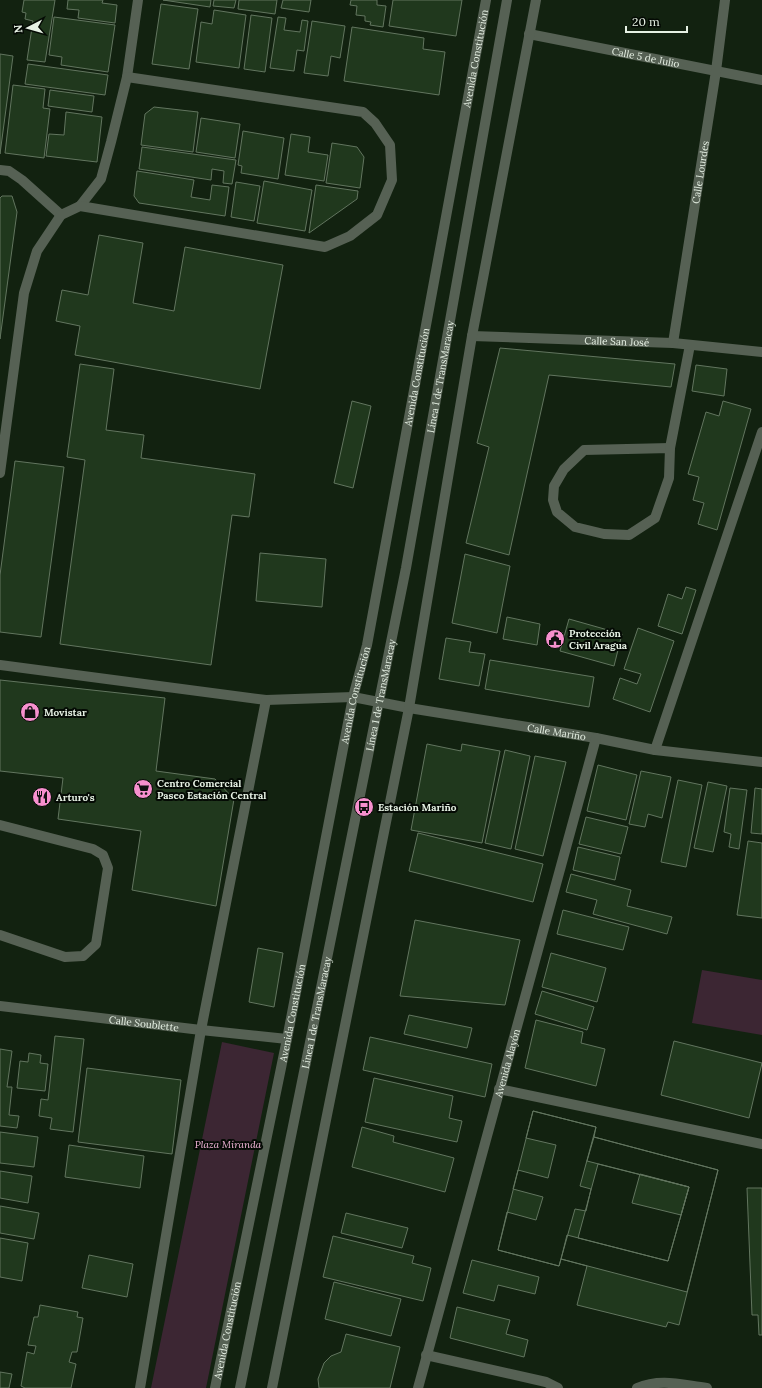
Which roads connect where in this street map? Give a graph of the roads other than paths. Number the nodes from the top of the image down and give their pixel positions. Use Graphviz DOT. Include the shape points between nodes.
graph roads {
  1 [pos="138,0"];
  2 [pos="486,0"];
  3 [pos="507,0"];
  4 [pos="536,0"];
  5 [pos="726,0"];
  6 [pos="529,34"];
  7 [pos="716,71"];
  8 [pos="127,77"];
  9 [pos="762,80"];
  10 [pos="0,170"];
  11 [pos="80,206"];
  12 [pos="61,215"];
  13 [pos="472,336"];
  14 [pos="673,343"];
  15 [pos="690,345"];
  16 [pos="762,352"];
  17 [pos="762,432"];
  18 [pos="670,448"];
  19 [pos="0,473"];
  20 [pos="0,665"];
  21 [pos="353,697"];
  22 [pos="266,700"];
  23 [pos="379,702"];
  24 [pos="409,708"];
  25 [pos="596,738"];
  26 [pos="655,750"];
  27 [pos="762,762"];
  28 [pos="0,826"];
  29 [pos="0,935"];
  30 [pos="0,1006"];
  31 [pos="200,1030"];
  32 [pos="287,1039"];
  33 [pos="499,1089"];
  34 [pos="762,1144"];
  35 [pos="426,1355"];
  36 [pos="140,1388"];
  37 [pos="215,1388"];
  38 [pos="240,1388"];
  39 [pos="272,1388"];
  40 [pos="418,1388"];
  41 [pos="558,1388"];
  42 [pos="637,1388"];
  43 [pos="707,1388"];
  1 -- 8 [label="street"];
  2 -- 21 [label="street, Avenida Constitución" via="369,637"];
  3 -- 23 [label="street, Línea 1 de TransMaracay" via="406,568"];
  4 -- 6 [label="street"];
  5 -- 7 [label="street, Calle Lourdes"];
  6 -- 7 [label="street, Calle 5 de Julio"];
  6 -- 13 [label="street"];
  7 -- 9 [label="street, Calle 5 de Julio"];
  7 -- 14 [label="street, Calle Lourdes"];
  8 -- 11 [label="street" via="101,179"];
  8 -- 11 [label="street" via="363,112 390,145 392,180 377,215 350,236 325,247"];
  10 -- 12 [label="street" via="9,171"];
  11 -- 12 [label="street"];
  12 -- 19 [label="street" via="37,251 24,293"];
  13 -- 14 [label="street, Calle San José"];
  13 -- 24 [label="street"];
  14 -- 15 [label="street, Calle San José"];
  15 -- 16 [label="street, Calle San José"];
  15 -- 18 [label="street"];
  17 -- 26 [label="street"];
  18 -- 18 [label="street" via="669,478 655,518 629,535 604,534 575,527 557,512 553,500 554,486 564,468 584,450"];
  20 -- 22 [label="street, Calle Mariño"];
  21 -- 22 [label="street, Calle Mariño"];
  21 -- 23 [label="street, Calle Mariño"];
  21 -- 32 [label="street, Avenida Constitución"];
  22 -- 31 [label="street"];
  23 -- 24 [label="street, Calle Mariño"];
  23 -- 38 [label="street, Línea 1 de TransMaracay"];
  24 -- 25 [label="street, Calle Mariño"];
  24 -- 39 [label="street"];
  25 -- 26 [label="street, Calle Mariño"];
  25 -- 33 [label="street, Avenida Alayón"];
  26 -- 27 [label="street, Calle Mariño"];
  28 -- 29 [label="street" via="92,849 103,855 108,868 96,944 83,956 65,957"];
  30 -- 31 [label="street, Calle Soublette"];
  31 -- 32 [label="street, Calle Soublette"];
  31 -- 36 [label="street"];
  32 -- 37 [label="street, Avenida Constitución"];
  33 -- 34 [label="street"];
  33 -- 35 [label="street, Avenida Alayón"];
  35 -- 40 [label="street, Avenida Alayón"];
  35 -- 41 [label="street" via="546,1382"];
  42 -- 43 [label="street" via="662,1382"];
}
